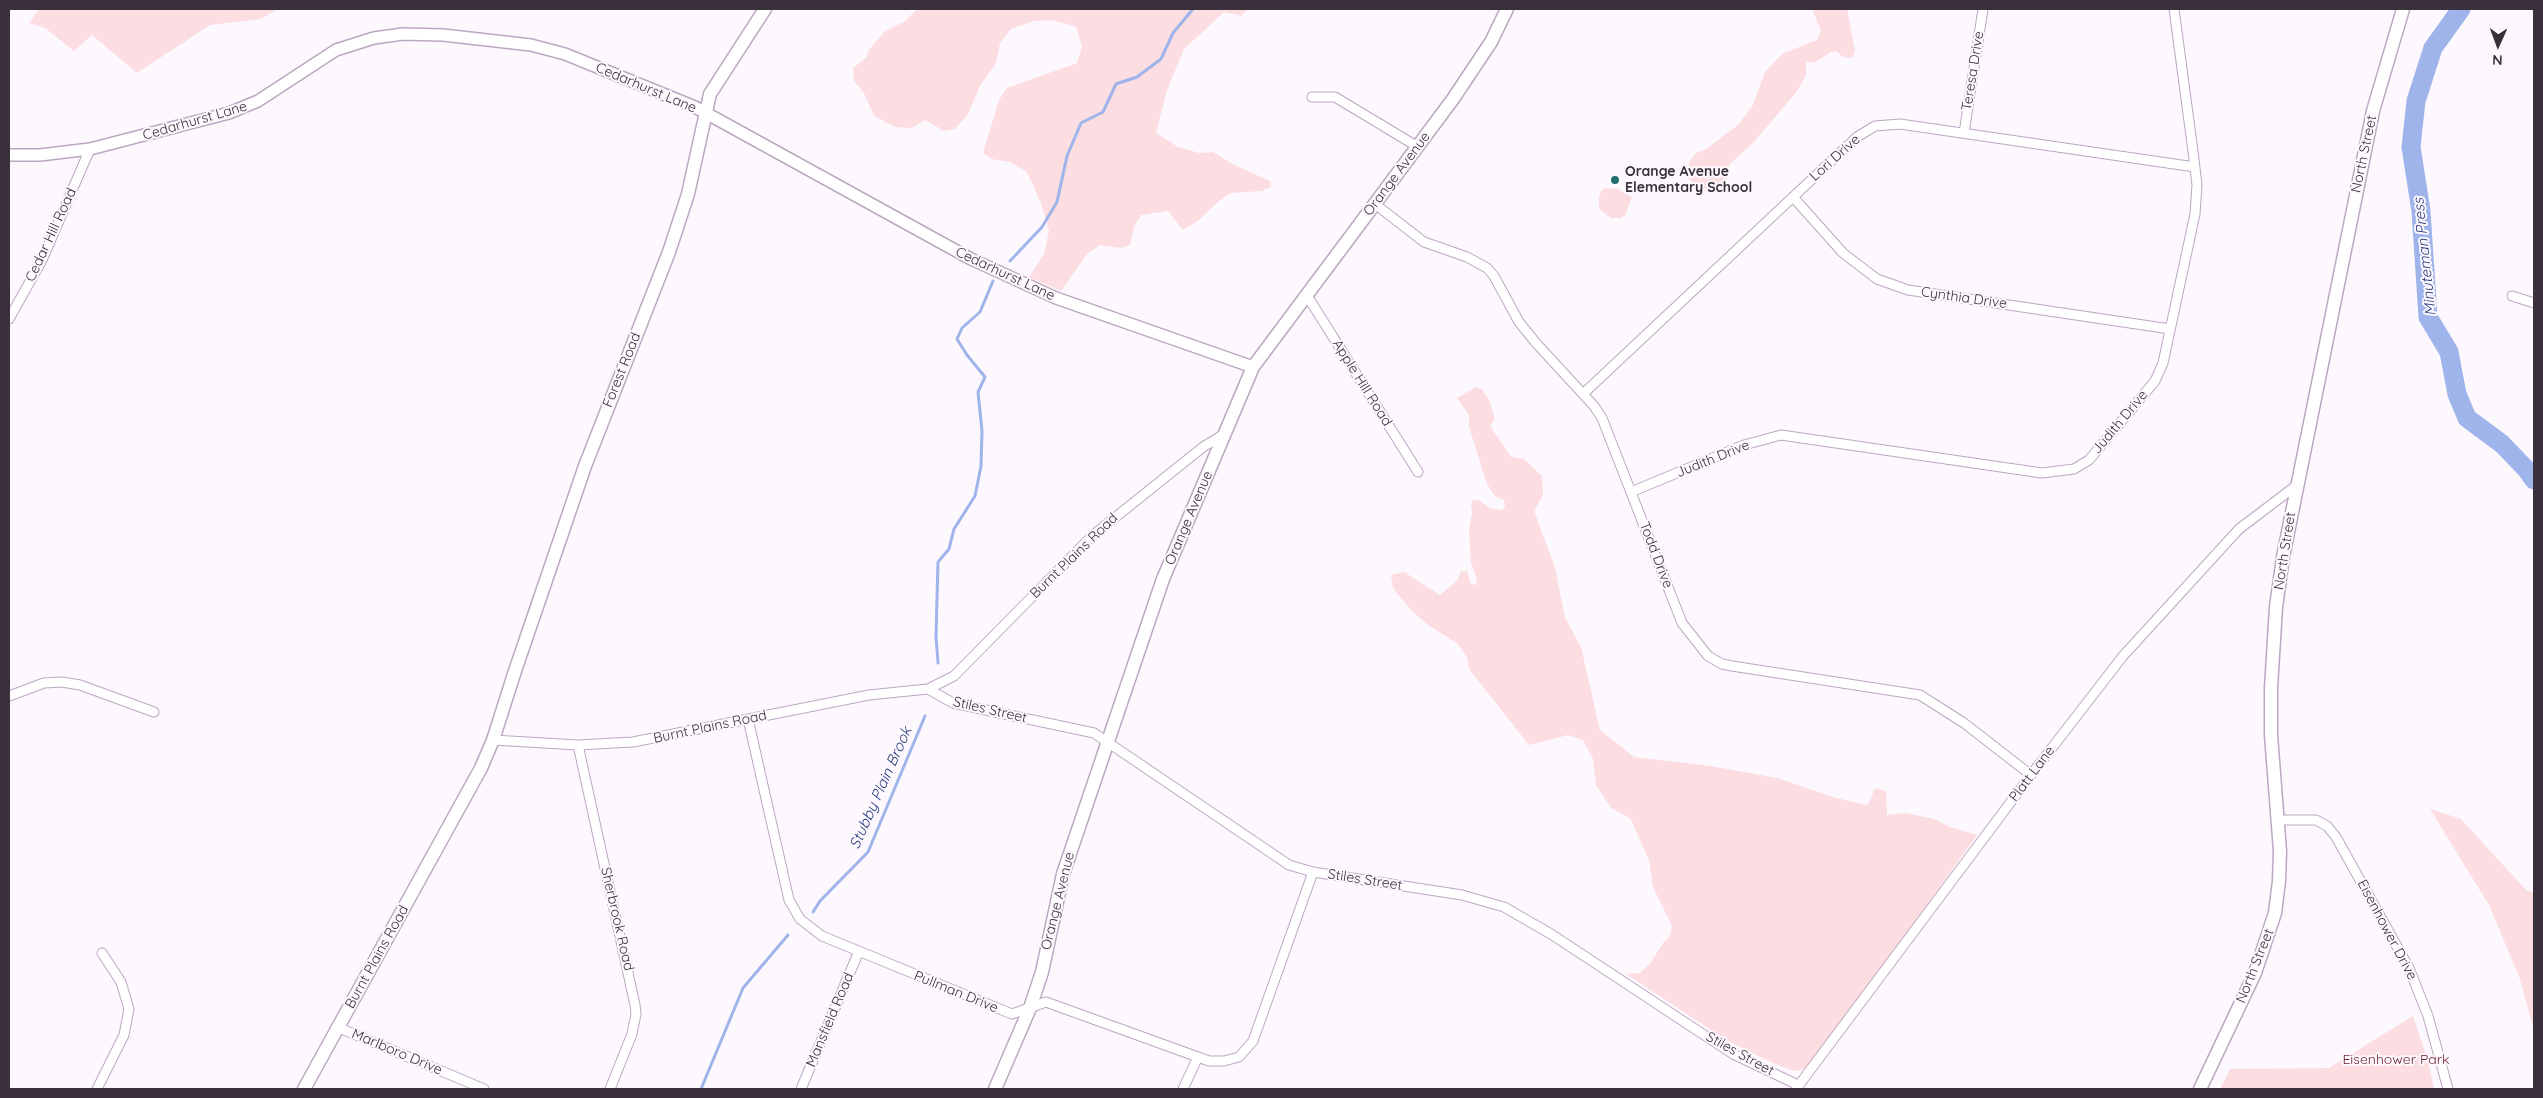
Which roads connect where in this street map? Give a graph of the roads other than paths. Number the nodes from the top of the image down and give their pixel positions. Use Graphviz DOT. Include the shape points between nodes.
graph roads {
  1 [pos="765,9"];
  2 [pos="1506,9"];
  3 [pos="1983,9"];
  4 [pos="2174,9"];
  5 [pos="2403,9"];
  6 [pos="1312,97"];
  7 [pos="705,112"];
  8 [pos="1964,133"];
  9 [pos="1418,147"];
  10 [pos="90,149"];
  11 [pos="9,155"];
  12 [pos="2195,166"];
  13 [pos="1793,197"];
  14 [pos="1375,204"];
  15 [pos="1306,294"];
  16 [pos="2512,296"];
  17 [pos="2534,303"];
  18 [pos="9,319"];
  19 [pos="2170,329"];
  20 [pos="1253,367"];
  21 [pos="1584,393"];
  22 [pos="1226,432"];
  23 [pos="1418,472"];
  24 [pos="2297,485"];
  25 [pos="1631,492"];
  26 [pos="928,689"];
  27 [pos="9,696"];
  28 [pos="154,712"];
  29 [pos="748,719"];
  30 [pos="493,740"];
  31 [pos="1106,741"];
  32 [pos="578,745"];
  33 [pos="2031,775"];
  34 [pos="2278,820"];
  35 [pos="1313,872"];
  36 [pos="859,951"];
  37 [pos="102,953"];
  38 [pos="1030,1008"];
  39 [pos="337,1027"];
  40 [pos="1198,1057"];
  41 [pos="1797,1087"];
  42 [pos="97,1089"];
  43 [pos="304,1089"];
  44 [pos="484,1089"];
  45 [pos="610,1089"];
  46 [pos="801,1089"];
  47 [pos="995,1089"];
  48 [pos="1183,1089"];
  49 [pos="2200,1089"];
  50 [pos="2448,1089"];
  1 -- 7 [label="main road, Forest Road" via="710,94"];
  2 -- 9 [label="main road, Orange Avenue" via="1482,56"];
  3 -- 8 [label="street, Teresa Drive"];
  4 -- 12 [label="street, Judith Drive"];
  5 -- 24 [label="main road, North Street" via="2373,111"];
  6 -- 9 [label="street" via="1335,97"];
  7 -- 10 [label="street, Cedarhurst Lane" via="573,58 531,45 470,37 403,34 374,38 336,50 258,101 229,113"];
  7 -- 20 [label="street, Cedarhurst Lane" via="980,263 1056,298"];
  7 -- 30 [label="main road, Forest Road" via="688,194 669,252 585,466"];
  8 -- 12 [label="street, Lori Drive"];
  8 -- 13 [label="street, Lori Drive" via="1900,124 1875,126 1857,137"];
  9 -- 14 [label="main road, Orange Avenue"];
  10 -- 11 [label="street, Cedarhurst Lane"];
  10 -- 18 [label="street, Cedar Hill Road" via="42,260"];
  12 -- 19 [label="street, Judith Drive" via="2195,214"];
  13 -- 19 [label="street, Cynthia Drive" via="1843,253 1877,279 1908,290"];
  13 -- 21 [label="street, Lori Drive"];
  14 -- 15 [label="main road, Orange Avenue"];
  14 -- 21 [label="street, Todd Drive" via="1424,242 1467,257 1487,268 1536,344"];
  15 -- 20 [label="main road, Orange Avenue"];
  15 -- 23 [label="street, Apple Hill Road"];
  16 -- 17 [label="street"];
  19 -- 25 [label="street, Judith Drive" via="2163,363 2155,380 2089,460 2074,469 2042,473 1781,435 1744,445"];
  20 -- 22 [label="main road, Orange Avenue"];
  21 -- 25 [label="street, Todd Drive" via="1602,418"];
  22 -- 26 [label="street, Burnt Plains Road" via="1099,531 954,676"];
  22 -- 31 [label="main road, Orange Avenue" via="1163,579"];
  24 -- 33 [label="street, Platt Lane" via="2239,529 2123,656"];
  24 -- 34 [label="main road, North Street" via="2283,557 2272,658 2271,735"];
  25 -- 33 [label="street, Todd Drive" via="1682,623 1697,645 1714,661 1920,695 1964,723"];
  26 -- 29 [label="street, Burnt Plains Road" via="869,695"];
  26 -- 31 [label="street, Stiles Street" via="953,703 1094,733"];
  27 -- 28 [label="street" via="44,683 62,682 80,685"];
  29 -- 32 [label="street, Burnt Plains Road" via="653,739"];
  29 -- 36 [label="street, Pullman Drive" via="794,912 813,931"];
  30 -- 32 [label="street, Burnt Plains Road"];
  30 -- 39 [label="main road, Burnt Plains Road" via="481,768"];
  31 -- 35 [label="street, Stiles Street" via="1273,856"];
  31 -- 38 [label="main road, Orange Avenue" via="1063,874 1042,972"];
  32 -- 45 [label="street, Sherbrook Road" via="636,1005 632,1034"];
  33 -- 41 [label="street, Platt Lane"];
  34 -- 49 [label="main road, North Street" via="2279,881 2268,937 2255,973"];
  34 -- 50 [label="street, Eisenhower Drive" via="2316,820 2336,836 2409,968 2428,1016"];
  35 -- 40 [label="street, Pullman Drive" via="1250,1047 1232,1060"];
  35 -- 41 [label="street, Stiles Street" via="1462,895 1504,907 1551,934 1733,1054"];
  36 -- 38 [label="street, Pullman Drive" via="1012,1014"];
  36 -- 46 [label="street, Mansfield Road"];
  37 -- 42 [label="street" via="121,982 129,1009 124,1035"];
  38 -- 40 [label="street, Pullman Drive" via="1046,1002"];
  38 -- 47 [label="main road, Orange Avenue"];
  39 -- 43 [label="main road, Burnt Plains Road"];
  39 -- 44 [label="street, Marlboro Drive"];
  40 -- 48 [label="street"];
}
